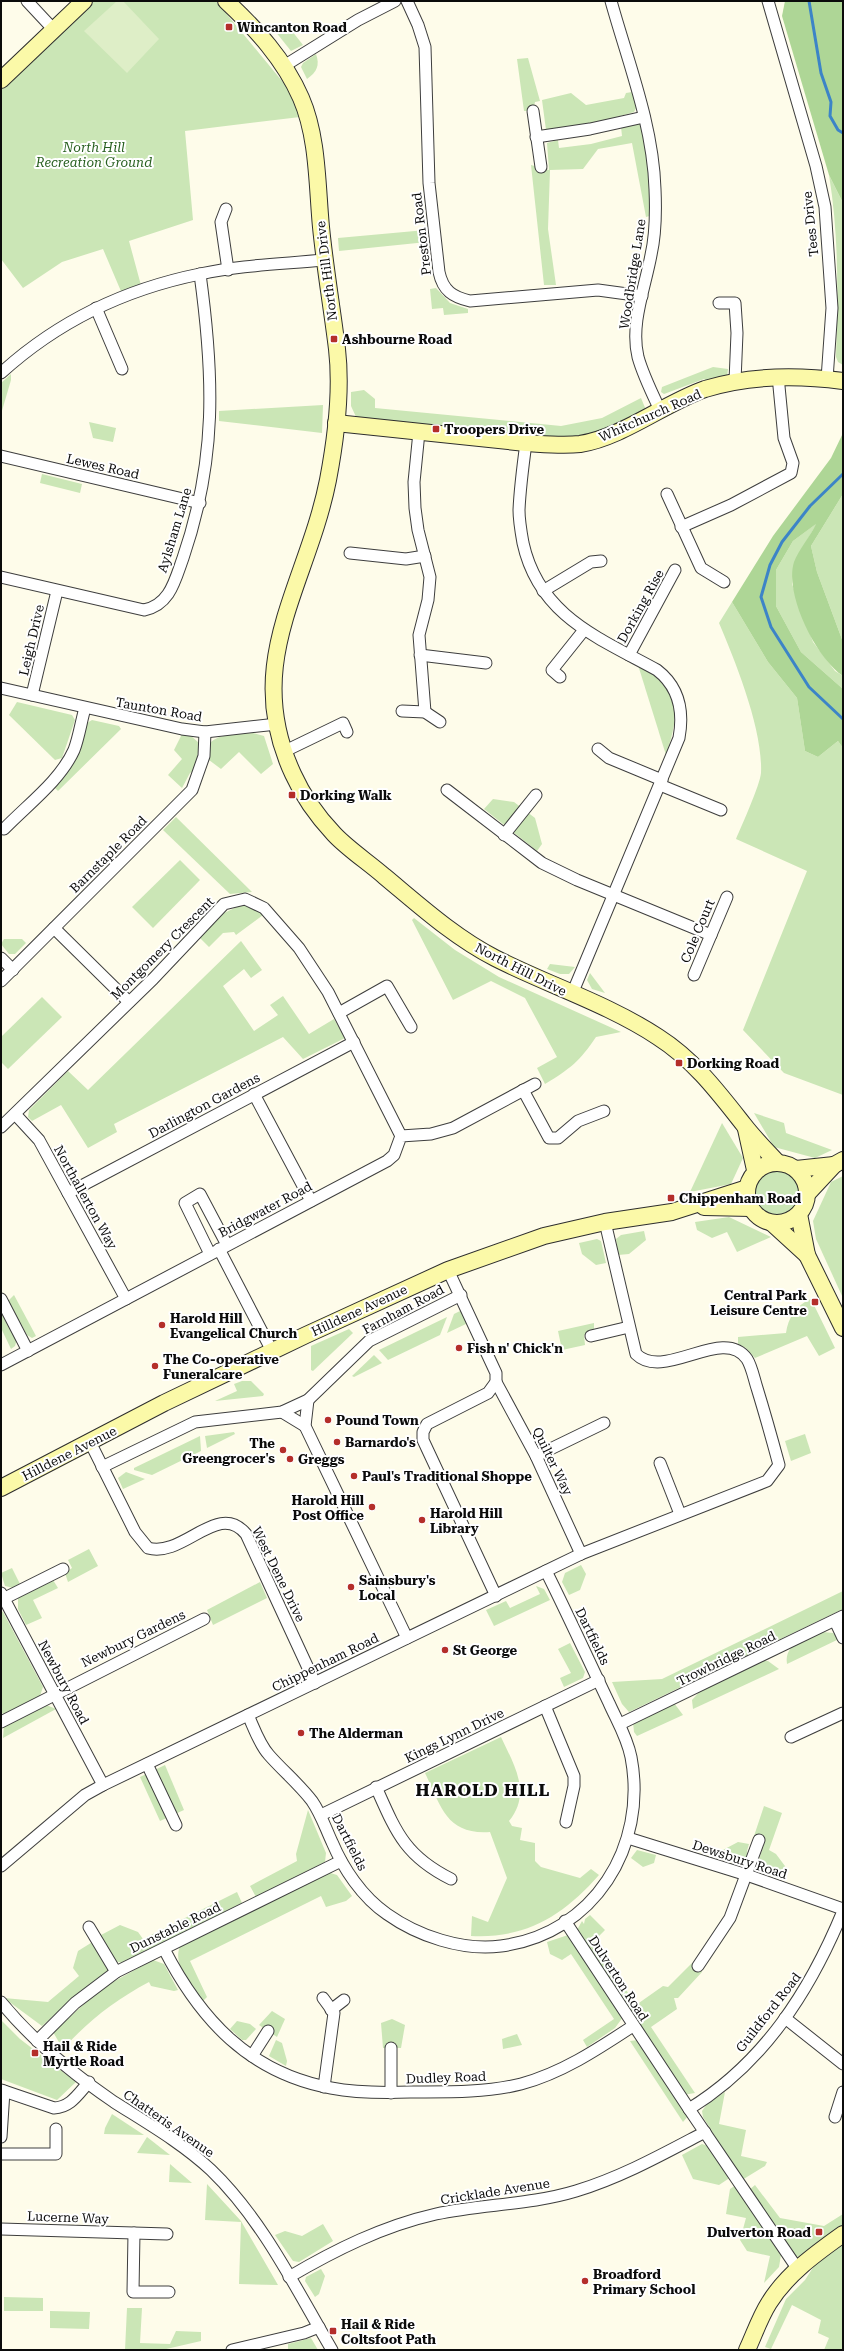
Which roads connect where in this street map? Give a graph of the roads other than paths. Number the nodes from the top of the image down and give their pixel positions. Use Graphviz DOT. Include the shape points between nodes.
graph roads {
  1 [pos="27,1"];
  2 [pos="84,1"];
  3 [pos="226,1"];
  4 [pos="395,1"];
  5 [pos="407,1"];
  6 [pos="611,1"];
  7 [pos="768,1"];
  8 [pos="55,31"];
  9 [pos="284,66"];
  10 [pos="1,80"];
  11 [pos="533,110"];
  12 [pos="644,117"];
  13 [pos="536,137"];
  14 [pos="540,167"];
  15 [pos="226,209"];
  16 [pos="324,260"];
  17 [pos="228,270"];
  18 [pos="200,274"];
  19 [pos="642,296"];
  20 [pos="719,304"];
  21 [pos="96,308"];
  22 [pos="122,369"];
  23 [pos="1,373"];
  24 [pos="778,376"];
  25 [pos="827,379"];
  26 [pos="735,381"];
  27 [pos="843,381"];
  28 [pos="660,410"];
  29 [pos="336,423"];
  30 [pos="419,432"];
  31 [pos="526,443"];
  32 [pos="1,456"];
  33 [pos="667,494"];
  34 [pos="200,503"];
  35 [pos="681,527"];
  36 [pos="350,553"];
  37 [pos="425,556"];
  38 [pos="601,561"];
  39 [pos="675,570"];
  40 [pos="1,578"];
  41 [pos="724,582"];
  42 [pos="543,590"];
  43 [pos="57,591"];
  44 [pos="584,630"];
  45 [pos="420,655"];
  46 [pos="629,655"];
  47 [pos="486,662"];
  48 [pos="560,677"];
  49 [pos="1,688"];
  50 [pos="32,695"];
  51 [pos="85,708"];
  52 [pos="402,711"];
  53 [pos="425,712"];
  54 [pos="440,722"];
  55 [pos="277,724"];
  56 [pos="205,732"];
  57 [pos="347,732"];
  58 [pos="598,749"];
  59 [pos="283,752"];
  60 [pos="661,783"];
  61 [pos="447,790"];
  62 [pos="536,795"];
  63 [pos="721,810"];
  64 [pos="4,829"];
  65 [pos="504,835"];
  66 [pos="614,895"];
  67 [pos="726,897"];
  68 [pos="54,928"];
  69 [pos="711,934"];
  70 [pos="1,958"];
  71 [pos="13,970"];
  72 [pos="694,975"];
  73 [pos="1,981"];
  74 [pos="572,994"];
  75 [pos="129,1002"];
  76 [pos="339,1013"];
  77 [pos="411,1027"];
  78 [pos="354,1042"];
  79 [pos="535,1084"];
  80 [pos="523,1090"];
  81 [pos="254,1094"];
  82 [pos="604,1111"];
  83 [pos="14,1114"];
  84 [pos="1,1127"];
  85 [pos="746,1128"];
  86 [pos="401,1136"];
  87 [pos="778,1163"];
  88 [pos="838,1163"];
  89 [pos="796,1169"];
  90 [pos="755,1170"];
  91 [pos="747,1188"];
  92 [pos="68,1193"];
  93 [pos="806,1194"];
  94 [pos="311,1201"];
  95 [pos="693,1206"];
  96 [pos="751,1208"];
  97 [pos="799,1214"];
  98 [pos="605,1222"];
  99 [pos="772,1223"];
  100 [pos="218,1249"];
  101 [pos="807,1255"];
  102 [pos="448,1270"];
  103 [pos="461,1295"];
  104 [pos="1,1300"];
  105 [pos="126,1300"];
  106 [pos="629,1327"];
  107 [pos="843,1328"];
  108 [pos="591,1336"];
  109 [pos="28,1351"];
  110 [pos="272,1351"];
  111 [pos="1,1365"];
  112 [pos="496,1382"];
  113 [pos="308,1400"];
  114 [pos="282,1412"];
  115 [pos="604,1423"];
  116 [pos="305,1426"];
  117 [pos="90,1442"];
  118 [pos="536,1456"];
  119 [pos="660,1463"];
  120 [pos="102,1467"];
  121 [pos="1,1488"];
  122 [pos="680,1514"];
  123 [pos="581,1554"];
  124 [pos="63,1569"];
  125 [pos="546,1572"];
  126 [pos="496,1596"];
  127 [pos="2,1597"];
  128 [pos="839,1618"];
  129 [pos="204,1619"];
  130 [pos="407,1638"];
  131 [pos="843,1638"];
  132 [pos="599,1680"];
  133 [pos="315,1683"];
  134 [pos="54,1694"];
  135 [pos="545,1706"];
  136 [pos="843,1713"];
  137 [pos="248,1715"];
  138 [pos="1,1722"];
  139 [pos="620,1724"];
  140 [pos="791,1737"];
  141 [pos="147,1764"];
  142 [pos="103,1785"];
  143 [pos="376,1787"];
  144 [pos="321,1815"];
  145 [pos="566,1822"];
  146 [pos="176,1825"];
  147 [pos="628,1838"];
  148 [pos="758,1840"];
  149 [pos="341,1861"];
  150 [pos="1,1866"];
  151 [pos="747,1875"];
  152 [pos="451,1879"];
  153 [pos="843,1910"];
  154 [pos="565,1921"];
  155 [pos="89,1927"];
  156 [pos="164,1949"];
  157 [pos="698,1966"];
  158 [pos="116,1972"];
  159 [pos="323,1998"];
  160 [pos="344,2000"];
  161 [pos="1,2002"];
  162 [pos="331,2010"];
  163 [pos="785,2018"];
  164 [pos="633,2026"];
  165 [pos="268,2031"];
  166 [pos="36,2041"];
  167 [pos="391,2048"];
  168 [pos="252,2056"];
  169 [pos="843,2064"];
  170 [pos="88,2082"];
  171 [pos="324,2087"];
  172 [pos="3,2090"];
  173 [pos="391,2092"];
  174 [pos="843,2092"];
  175 [pos="688,2109"];
  176 [pos="835,2117"];
  177 [pos="56,2129"];
  178 [pos="705,2132"];
  179 [pos="1,2137"];
  180 [pos="1,2154"];
  181 [pos="1,2229"];
  182 [pos="134,2233"];
  183 [pos="167,2234"];
  184 [pos="843,2234"];
  185 [pos="798,2268"];
  186 [pos="289,2278"];
  187 [pos="169,2292"];
  188 [pos="319,2327"];
  189 [pos="232,2350"];
  190 [pos="332,2350"];
  191 [pos="747,2350"];
  1 -- 8 [label="street"];
  2 -- 8 [label="street"];
  3 -- 9 [label="street, North Hill Drive" via="250,24"];
  4 -- 9 [label="street" via="358,20"];
  5 -- 19 [label="street, Preston Road" via="425,47 429,183 439,272 441,281 449,293 470,301 598,290"];
  6 -- 12 [label="street, Woodbridge Lane"];
  7 -- 25 [label="street, Tees Drive" via="816,166 825,207 832,308"];
  8 -- 10 [label="street"];
  9 -- 16 [label="street, North Hill Drive" via="302,100 309,125"];
  11 -- 13 [label="street"];
  12 -- 13 [label="street"];
  12 -- 19 [label="street, Woodbridge Lane" via="654,168 656,220"];
  13 -- 14 [label="street"];
  15 -- 17 [label="street" via="221,222"];
  16 -- 17 [label="street"];
  16 -- 29 [label="street, North Hill Drive" via="337,352"];
  17 -- 18 [label="street"];
  18 -- 21 [label="street" via="136,291"];
  18 -- 34 [label="street, Aylsham Lane" via="211,371 210,420"];
  19 -- 28 [label="street, Woodbridge Lane" via="636,335 638,356"];
  20 -- 26 [label="street" via="735,304"];
  21 -- 22 [label="street"];
  21 -- 23 [label="street" via="53,332"];
  24 -- 25 [label="street, Whitchurch Road"];
  24 -- 26 [label="street, Whitchurch Road"];
  24 -- 35 [label="street" via="784,438 793,463 791,473 738,502"];
  25 -- 27 [label="street, Whitchurch Road"];
  26 -- 28 [label="street, Whitchurch Road" via="706,389"];
  28 -- 31 [label="street, Whitchurch Road" via="604,437 581,444"];
  29 -- 30 [label="street, Whitchurch Road"];
  29 -- 55 [label="street, North Hill Drive" via="319,520 281,628 274,664 273,693"];
  30 -- 31 [label="street, Whitchurch Road"];
  30 -- 37 [label="street" via="414,482 415,508"];
  31 -- 42 [label="street" via="520,524 528,561"];
  32 -- 34 [label="street, Lewes Road"];
  33 -- 35 [label="street"];
  34 -- 43 [label="street, Aylsham Lane" via="176,576 168,596 160,604 144,610"];
  35 -- 41 [label="street" via="701,568"];
  36 -- 37 [label="street" via="406,559"];
  37 -- 45 [label="street" via="430,576 419,635"];
  38 -- 42 [label="street" via="591,562"];
  39 -- 46 [label="street, Dorking Rise"];
  40 -- 43 [label="street, Aylsham Lane"];
  42 -- 44 [label="street" via="558,609"];
  43 -- 50 [label="street, Leigh Drive"];
  44 -- 46 [label="street"];
  44 -- 48 [label="street" via="552,670"];
  45 -- 47 [label="street"];
  45 -- 53 [label="street"];
  46 -- 60 [label="street" via="666,677 680,704 679,738"];
  49 -- 50 [label="street, Taunton Road"];
  50 -- 51 [label="street, Taunton Road"];
  51 -- 56 [label="street, Taunton Road"];
  51 -- 64 [label="street" via="78,739 70,758"];
  52 -- 53 [label="street"];
  53 -- 54 [label="street"];
  55 -- 56 [label="street, Taunton Road"];
  55 -- 59 [label="street, North Hill Drive"];
  56 -- 68 [label="street, Barnstaple Road" via="204,756 192,790"];
  57 -- 59 [label="street" via="343,723"];
  58 -- 60 [label="street" via="609,758"];
  59 -- 74 [label="street, North Hill Drive" via="295,779 334,834 456,934 490,956"];
  60 -- 63 [label="street"];
  60 -- 66 [label="street"];
  61 -- 65 [label="street"];
  62 -- 65 [label="street"];
  65 -- 66 [label="street" via="542,863"];
  66 -- 69 [label="street"];
  66 -- 74 [label="street"];
  67 -- 69 [label="street, Cole Court"];
  68 -- 71 [label="street, Barnstaple Road"];
  68 -- 75 [label="street"];
  69 -- 72 [label="street, Cole Court"];
  70 -- 71 [label="street"];
  71 -- 73 [label="street, Barnstaple Road"];
  74 -- 85 [label="street, North Hill Drive" via="640,1025 675,1048 704,1074"];
  75 -- 76 [label="street, Montgomery Crescent" via="224,904 245,899 264,908 299,948"];
  75 -- 83 [label="street, Montgomery Crescent"];
  76 -- 77 [label="street" via="387,986"];
  76 -- 78 [label="street, Montgomery Crescent"];
  78 -- 81 [label="street, Darlington Gardens"];
  78 -- 86 [label="street, Montgomery Crescent"];
  79 -- 80 [label="street"];
  80 -- 82 [label="street" via="549,1138 558,1138 578,1121"];
  80 -- 86 [label="street" via="453,1128 431,1134"];
  81 -- 92 [label="street, Darlington Gardens"];
  81 -- 94 [label="street"];
  83 -- 84 [label="street, Montgomery Crescent"];
  83 -- 92 [label="street, Northallerton Way" via="39,1140"];
  85 -- 87 [label="street, North Hill Drive"];
  85 -- 90 [label="street, North Hill Drive"];
  86 -- 94 [label="street, Bridgwater Road" via="394,1155 387,1161"];
  87 -- 89 [label="street"];
  87 -- 90 [label="street" via="764,1165"];
  88 -- 89 [label="street"];
  88 -- 93 [label="street"];
  89 -- 93 [label="street" via="804,1180"];
  90 -- 91 [label="street"];
  91 -- 95 [label="street, Hilldene Avenue"];
  91 -- 96 [label="street"];
  92 -- 105 [label="street, Northallerton Way"];
  93 -- 97 [label="street"];
  94 -- 100 [label="street, Bridgwater Road"];
  95 -- 96 [label="street, Hilldene Avenue"];
  95 -- 98 [label="street, Hilldene Avenue"];
  96 -- 99 [label="street"];
  97 -- 99 [label="street" via="785,1221"];
  97 -- 101 [label="street"];
  98 -- 102 [label="street, Hilldene Avenue" via="544,1236"];
  98 -- 106 [label="street, Chippenham Road"];
  99 -- 101 [label="street"];
  100 -- 105 [label="street, Bridgwater Road"];
  100 -- 110 [label="street"];
  101 -- 107 [label="street"];
  102 -- 103 [label="street, Quilter Way"];
  102 -- 110 [label="street, Hilldene Avenue"];
  103 -- 112 [label="street, Quilter Way" via="496,1373"];
  103 -- 113 [label="street, Farnham Road" via="369,1341"];
  104 -- 109 [label="street"];
  105 -- 109 [label="street, Bridgwater Road"];
  106 -- 108 [label="street"];
  106 -- 122 [label="street, Chippenham Road" via="636,1354 642,1360 654,1363 717,1349 731,1349 741,1353 751,1369 772,1438 779,1465 767,1481"];
  109 -- 111 [label="street, Bridgwater Road"];
  110 -- 117 [label="street, Hilldene Avenue"];
  112 -- 118 [label="street, Quilter Way"];
  112 -- 126 [label="street" via="488,1393 427,1424 423,1432 426,1448"];
  113 -- 114 [label="street, Farnham Road"];
  113 -- 116 [label="street"];
  114 -- 116 [label="street"];
  114 -- 120 [label="street, Farnham Road" via="195,1422"];
  115 -- 118 [label="street"];
  116 -- 130 [label="street"];
  117 -- 120 [label="street, West Dene Drive"];
  117 -- 121 [label="street, Hilldene Avenue"];
  118 -- 123 [label="street, Quilter Way"];
  119 -- 122 [label="street"];
  120 -- 133 [label="street, West Dene Drive" via="135,1532 148,1548 165,1550 225,1522 239,1525 246,1534"];
  122 -- 123 [label="street, Chippenham Road"];
  123 -- 125 [label="street, Chippenham Road"];
  124 -- 127 [label="street"];
  125 -- 126 [label="street, Chippenham Road"];
  125 -- 132 [label="street, Dartfields"];
  126 -- 130 [label="street, Chippenham Road"];
  127 -- 134 [label="street, Newbury Road"];
  128 -- 131 [label="street"];
  128 -- 139 [label="street, Trowbridge Road"];
  129 -- 134 [label="street, Newbury Gardens"];
  130 -- 133 [label="street, Chippenham Road"];
  132 -- 135 [label="street, Kings Lynn Drive"];
  132 -- 139 [label="street, Dartfields"];
  133 -- 137 [label="street, Chippenham Road"];
  134 -- 138 [label="street, Newbury Gardens"];
  134 -- 142 [label="street, Newbury Road"];
  135 -- 143 [label="street, Kings Lynn Drive"];
  135 -- 145 [label="street" via="574,1776"];
  136 -- 140 [label="street"];
  137 -- 141 [label="street, Chippenham Road"];
  137 -- 144 [label="street, Dartfields" via="269,1755 300,1786"];
  139 -- 147 [label="street, Dartfields" via="628,1743 633,1772 633,1817"];
  141 -- 142 [label="street, Chippenham Road"];
  141 -- 146 [label="street"];
  142 -- 150 [label="street, Chippenham Road" via="85,1795"];
  143 -- 144 [label="street, Kings Lynn Drive"];
  143 -- 152 [label="street" via="406,1847 431,1869"];
  144 -- 149 [label="street, Dartfields"];
  147 -- 151 [label="street, Dewsbury Road"];
  147 -- 154 [label="street, Dartfields" via="606,1883 589,1902"];
  148 -- 151 [label="street"];
  149 -- 154 [label="street, Dartfields" via="361,1890 385,1913 422,1933 448,1942 500,1946 532,1938"];
  149 -- 156 [label="street, Dunstable Road"];
  151 -- 153 [label="street, Dewsbury Road"];
  151 -- 157 [label="street" via="730,1918"];
  153 -- 163 [label="street, Guildford Road" via="814,1976"];
  154 -- 164 [label="street, Dulverton Road"];
  155 -- 158 [label="street"];
  156 -- 158 [label="street, Dunstable Road"];
  156 -- 168 [label="street, Dudley Road" via="182,1984 201,2009 230,2039"];
  158 -- 166 [label="street, Dunstable Road" via="75,2003"];
  159 -- 162 [label="street"];
  160 -- 162 [label="street"];
  161 -- 166 [label="street, Chatteris Avenue"];
  162 -- 171 [label="street" via="334,2013"];
  163 -- 169 [label="street"];
  163 -- 175 [label="street, Guildford Road" via="739,2072"];
  164 -- 173 [label="street, Dudley Road" via="584,2058 522,2084 474,2091"];
  164 -- 175 [label="street, Dulverton Road"];
  165 -- 168 [label="street"];
  166 -- 170 [label="street, Chatteris Avenue"];
  167 -- 173 [label="street"];
  168 -- 171 [label="street, Dudley Road" via="291,2077"];
  170 -- 172 [label="street" via="70,2104 54,2108"];
  170 -- 186 [label="street, Chatteris Avenue" via="177,2143 210,2169 247,2212"];
  171 -- 173 [label="street, Dudley Road" via="361,2092"];
  172 -- 179 [label="street"];
  174 -- 176 [label="street"];
  175 -- 178 [label="street, Dulverton Road"];
  177 -- 180 [label="street" via="56,2154"];
  178 -- 185 [label="street, Dulverton Road"];
  178 -- 186 [label="street, Cricklade Avenue" via="652,2161 576,2191 512,2205 437,2214 403,2222 364,2237"];
  181 -- 182 [label="street, Lucerne Way"];
  182 -- 183 [label="street, Lucerne Way"];
  182 -- 187 [label="street" via="133,2292"];
  184 -- 185 [label="street"];
  185 -- 191 [label="street" via="768,2304"];
  186 -- 188 [label="street, Chatteris Avenue"];
  188 -- 189 [label="street"];
  188 -- 190 [label="street, Chatteris Avenue"];
}
